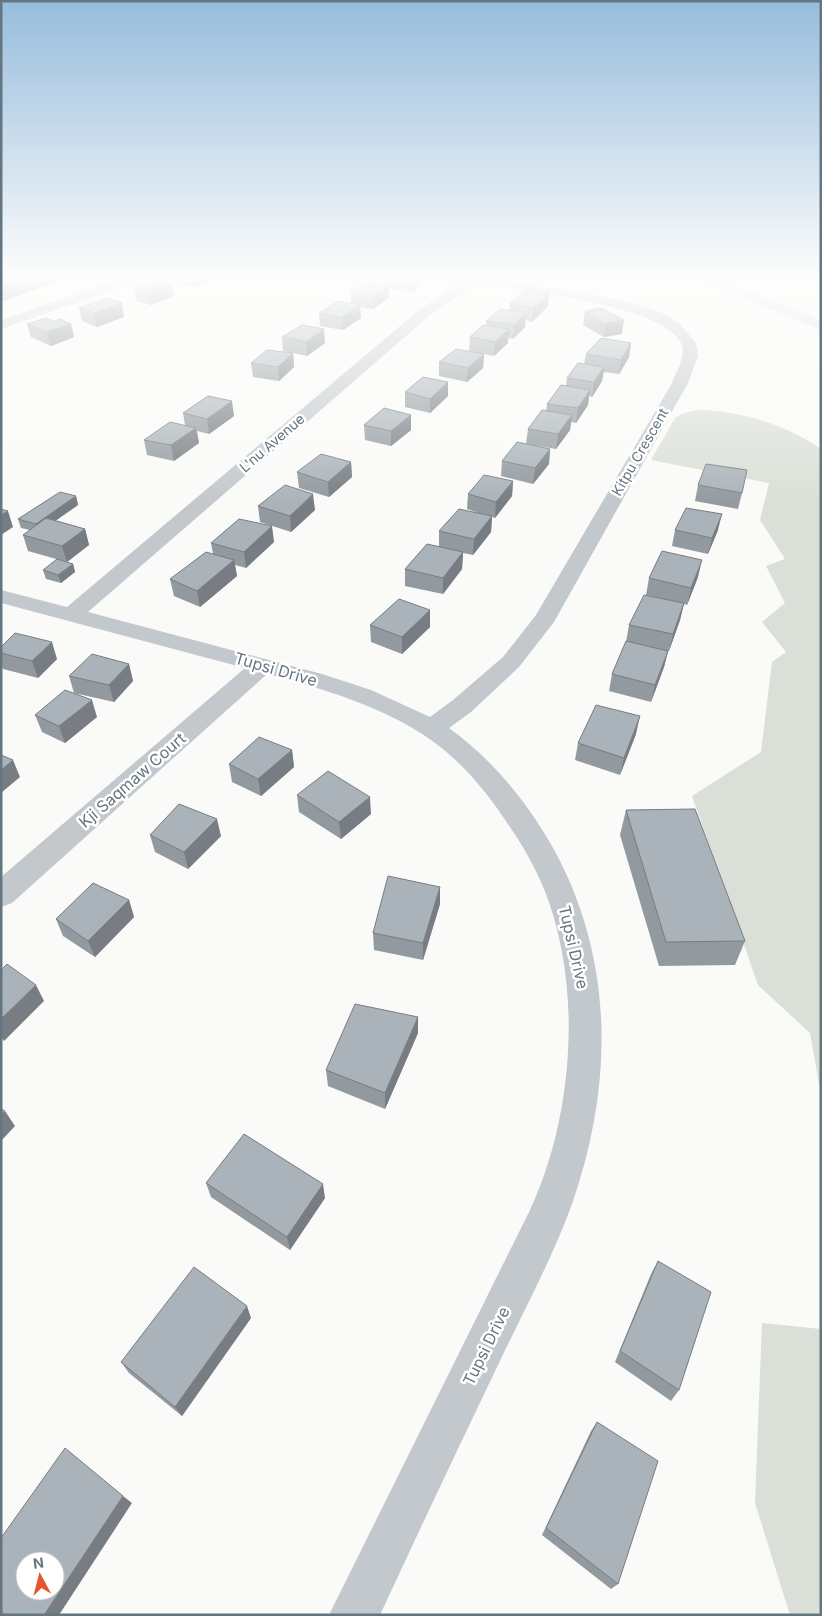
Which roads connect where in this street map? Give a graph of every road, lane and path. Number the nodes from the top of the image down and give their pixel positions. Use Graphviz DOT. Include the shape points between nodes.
graph roads {
  1 [pos="377,353"];
  2 [pos="690,353"];
  3 [pos="1,596"];
  4 [pos="72,614"];
  5 [pos="263,665"];
  6 [pos="431,728"];
  7 [pos="1,895"];
  8 [pos="354,1615"];
  1 -- 4 [label="street, L'nu Avenue"];
  2 -- 6 [label="street, Kitpu Crescent" via="680,383 546,617 511,662 462,706"];
  3 -- 4 [label="street, Tupsi Drive"];
  4 -- 5 [label="street, Tupsi Drive"];
  5 -- 6 [label="street, Tupsi Drive" via="379,702"];
  5 -- 7 [label="street, Kji Saqmaw Court"];
  6 -- 8 [label="street, Tupsi Drive" via="454,744 504,796 529,830 554,875 581,962 587,1040 583,1087 553,1202"];
}
